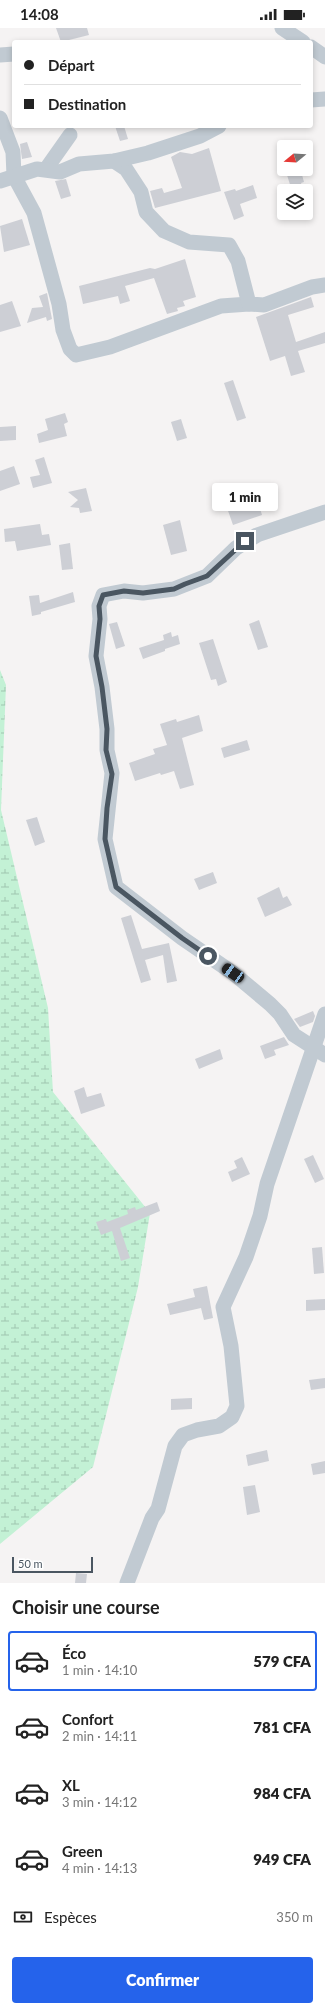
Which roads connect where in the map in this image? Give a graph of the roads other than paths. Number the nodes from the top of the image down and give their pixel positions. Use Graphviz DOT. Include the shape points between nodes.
graph roads {
  1 [pos="282,28"];
  2 [pos="300,40"];
  3 [pos="313,48"];
  4 [pos="12,54"];
  5 [pos="0,55"];
  6 [pos="325,57"];
  7 [pos="325,99"];
  8 [pos="313,100"];
  9 [pos="0,118"];
  10 [pos="215,128"];
  11 [pos="70,135"];
  12 [pos="114,161"];
  13 [pos="46,169"];
  14 [pos="7,179"];
  15 [pos="325,285"];
  16 [pos="249,304"];
  17 [pos="325,512"];
  18 [pos="325,1014"];
  19 [pos="321,1051"];
  20 [pos="127,1583"];
  1 -- 2 [label="street"];
  3 -- 6 [label="street"];
  4 -- 5 [label="street"];
  7 -- 8 [label="street"];
  9 -- 14 [label="street" via="13,152"];
  10 -- 12 [label="street" via="200,136 148,153"];
  11 -- 13 [label="street"];
  12 -- 13 [label="street" via="79,164 60,172"];
  12 -- 16 [label="street" via="126,169 142,192 146,212 164,231 189,242 229,245 238,261"];
  13 -- 14 [label="street" via="37,169"];
  14 -- 16 [label="street" via="34,213 59,304 63,330 70,350 76,355 110,347 221,306"];
  15 -- 16 [label="street" via="312,287 264,305"];
  17 -- 19 [label="street" via="257,535 236,548 207,576 174,589 143,593 124,591 103,595 99,606 96,654 107,729 106,750 112,774 105,839 116,887 182,938 233,973 280,1014 294,1035"];
  18 -- 19 [label="street" via="320,1029"];
  19 -- 20 [label="street" via="267,1184 260,1216 246,1258 223,1307 231,1346 237,1406 232,1417 219,1426 182,1435 175,1446 158,1509 152,1518"];
}
